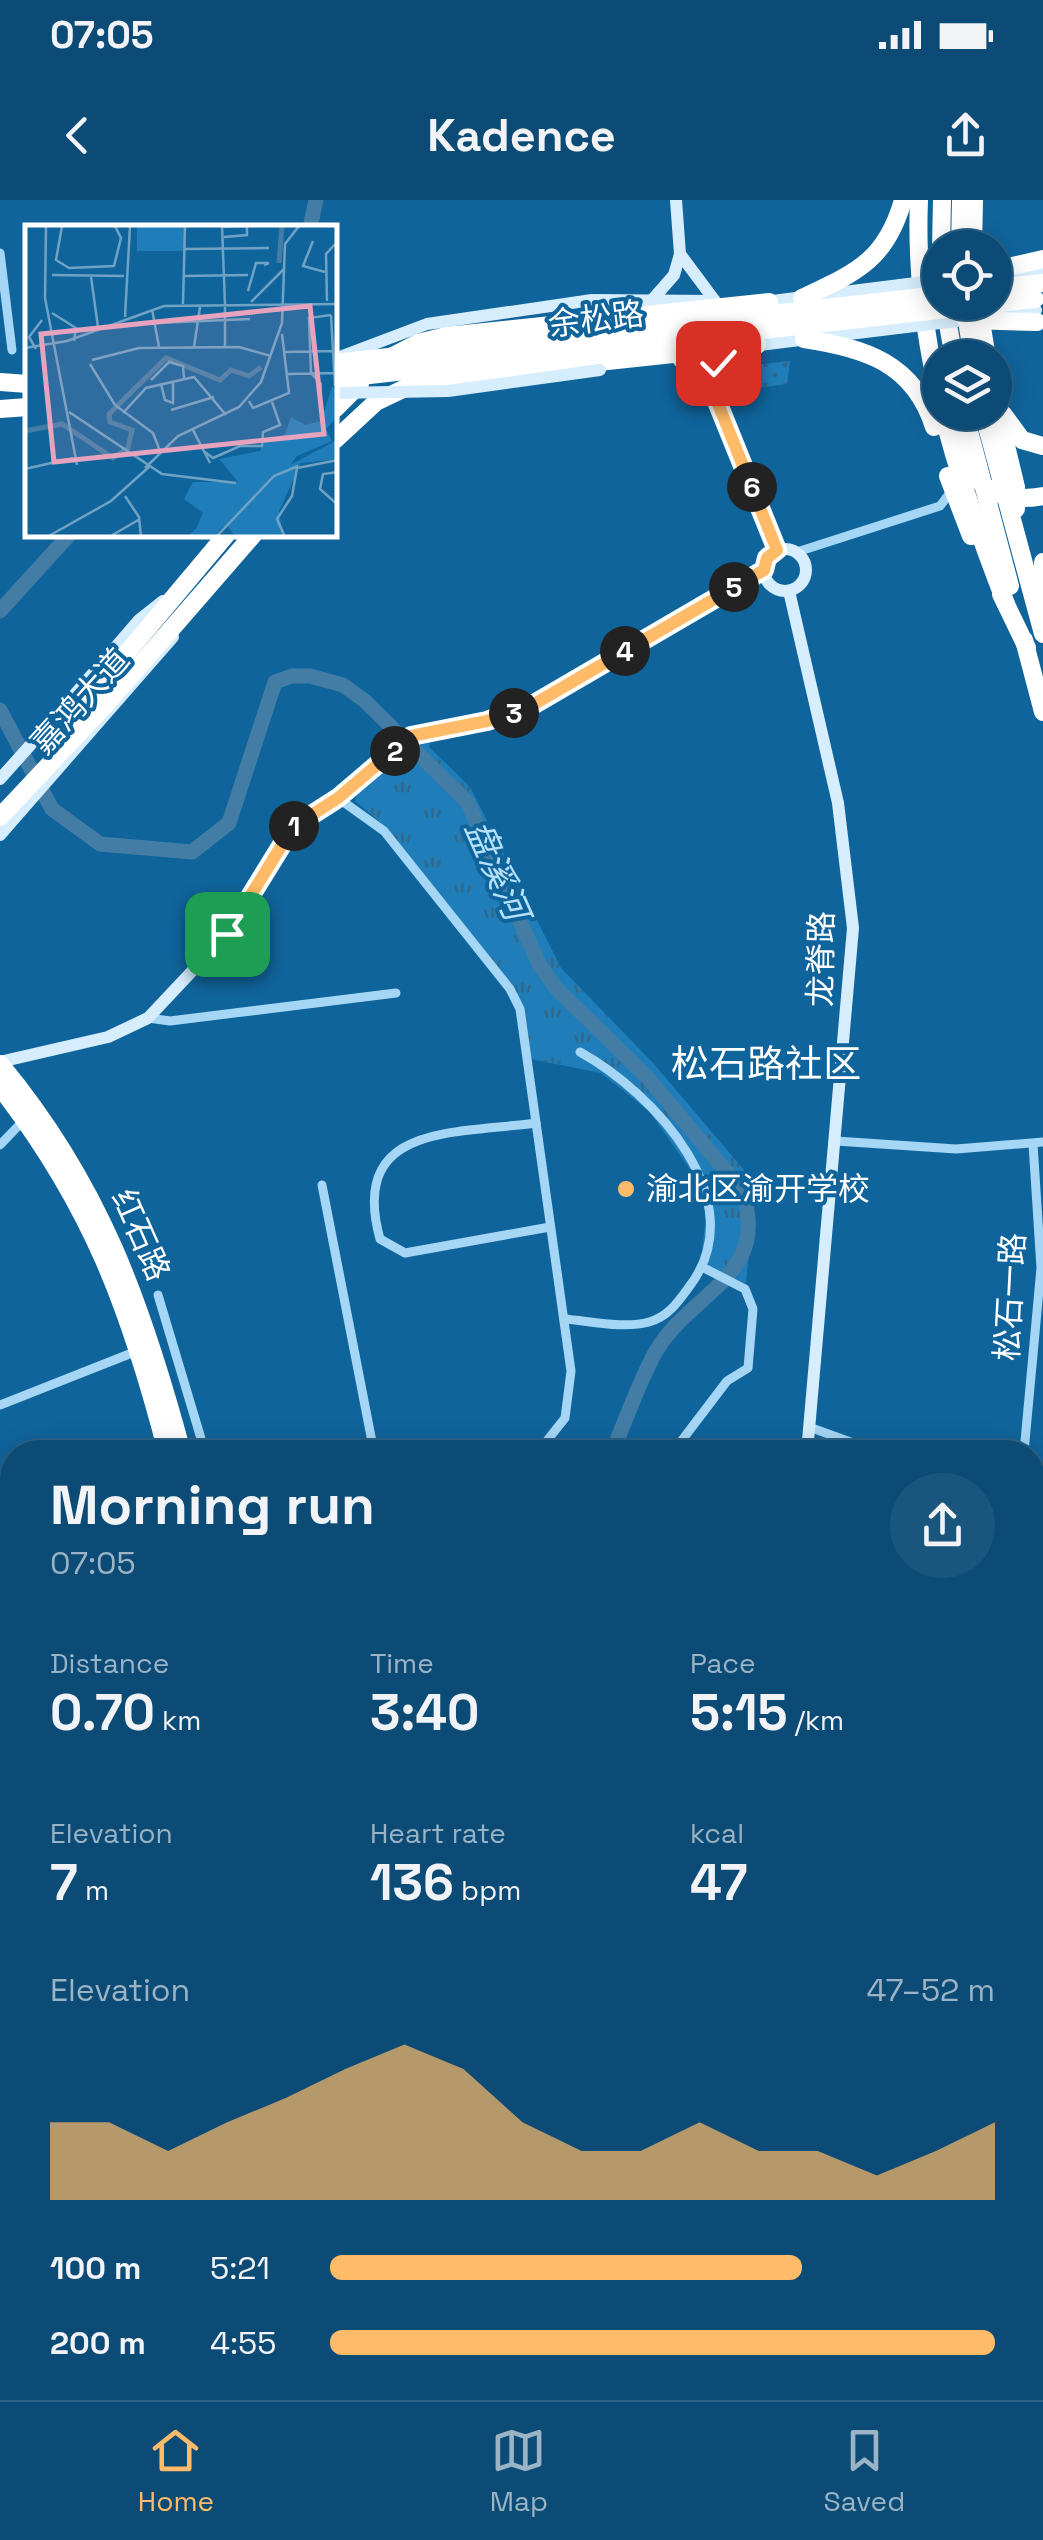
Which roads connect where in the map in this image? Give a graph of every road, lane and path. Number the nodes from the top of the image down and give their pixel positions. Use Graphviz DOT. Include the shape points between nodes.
graph roads {
  1 [pos="676,200"];
  2 [pos="903,200"];
  3 [pos="919,200"];
  4 [pos="930,200"];
  5 [pos="942,200"];
  6 [pos="970,202"];
  7 [pos="941,230"];
  8 [pos="964,230"];
  9 [pos="972,230"];
  10 [pos="0,253"];
  11 [pos="680,254"];
  12 [pos="1012,279"];
  13 [pos="922,283"];
  14 [pos="1012,289"];
  15 [pos="1039,291"];
  16 [pos="922,296"];
  17 [pos="802,298"];
  18 [pos="1012,298"];
  19 [pos="653,299"];
  20 [pos="714,301"];
  21 [pos="769,302"];
  22 [pos="932,320"];
  23 [pos="804,339"];
  24 [pos="936,340"];
  25 [pos="758,345"];
  26 [pos="12,350"];
  27 [pos="726,352"];
  28 [pos="338,359"];
  29 [pos="338,360"];
  30 [pos="679,361"];
  31 [pos="338,379"];
  32 [pos="0,382"];
  33 [pos="25,384"];
  34 [pos="712,389"];
  35 [pos="338,393"];
  36 [pos="338,406"];
  37 [pos="25,408"];
  38 [pos="0,409"];
  39 [pos="1012,425"];
  40 [pos="954,430"];
  41 [pos="969,430"];
  42 [pos="988,430"];
  43 [pos="1002,430"];
  44 [pos="340,434"];
  45 [pos="1043,446"];
  46 [pos="952,489"];
  47 [pos="1043,496"];
  48 [pos="940,506"];
  49 [pos="959,513"];
  50 [pos="223,538"];
  51 [pos="250,538"];
  52 [pos="1016,540"];
  53 [pos="777,550"];
  54 [pos="797,552"];
  55 [pos="1043,562"];
  56 [pos="764,570"];
  57 [pos="188,580"];
  58 [pos="789,591"];
  59 [pos="196,601"];
  60 [pos="1006,604"];
  61 [pos="1043,616"];
  62 [pos="1043,634"];
  63 [pos="1027,648"];
  64 [pos="1043,712"];
  65 [pos="58,744"];
  66 [pos="0,779"];
  67 [pos="338,798"];
  68 [pos="0,799"];
  69 [pos="3,826"];
  70 [pos="396,992"];
  71 [pos="148,1018"];
  72 [pos="580,1052"];
  73 [pos="0,1063"];
  74 [pos="0,1087"];
  75 [pos="25,1119"];
  76 [pos="536,1123"];
  77 [pos="836,1142"];
  78 [pos="1038,1143"];
  79 [pos="0,1144"];
  80 [pos="322,1185"];
  81 [pos="550,1226"];
  82 [pos="708,1270"];
  83 [pos="158,1295"];
  84 [pos="564,1319"];
  85 [pos="140,1350"];
  86 [pos="0,1405"];
  87 [pos="809,1427"];
  88 [pos="164,1440"];
  89 [pos="179,1440"];
  90 [pos="201,1440"];
  91 [pos="372,1440"];
  92 [pos="548,1440"];
  93 [pos="682,1440"];
  94 [pos="808,1440"];
  95 [pos="845,1440"];
  96 [pos="1025,1440"];
  1 -- 11 [label="street"];
  2 -- 17 [label="highway" via="872,262"];
  3 -- 60 [label="highway" via="921,305 939,410"];
  4 -- 24 [label="highway"];
  5 -- 7 [label="highway"];
  6 -- 8 [label="highway"];
  6 -- 9 [label="highway"];
  10 -- 26 [label="street"];
  11 -- 19 [label="street" via="674,275"];
  11 -- 20 [label="street"];
  12 -- 15 [label="highway"];
  13 -- 17 [label="street, bridge"];
  14 -- 15 [label="highway"];
  15 -- 18 [label="highway, bridge"];
  15 -- 31 [label="highway, 余松路, bridge"];
  16 -- 29 [label="highway, 余松路, bridge"];
  17 -- 21 [label="street"];
  19 -- 20 [label="street"];
  19 -- 28 [label="street" via="592,300 427,324"];
  20 -- 21 [label="street"];
  21 -- 36 [label="highway" via="418,342 384,362"];
  22 -- 23 [label="street, bridge"];
  23 -- 25 [label="street"];
  23 -- 46 [label="highway" via="858,348 904,374 930,414"];
  25 -- 27 [label="street"];
  25 -- 44 [label="highway" via="420,381 376,402"];
  27 -- 30 [label="street"];
  27 -- 34 [label="street"];
  30 -- 34 [label="street"];
  30 -- 35 [label="street, bridge" via="448,391"];
  32 -- 33 [label="highway"];
  34 -- 53 [label="street"];
  37 -- 38 [label="highway"];
  39 -- 45 [label="highway" via="1022,440"];
  40 -- 47 [label="highway, bridge" via="965,465 980,484 999,496"];
  41 -- 63 [label="highway"];
  42 -- 52 [label="highway"];
  43 -- 52 [label="highway" via="1016,487"];
  46 -- 48 [label="street"];
  46 -- 49 [label="highway"];
  48 -- 49 [label="street"];
  48 -- 54 [label="street"];
  49 -- 60 [label="highway"];
  50 -- 57 [label="highway, 嘉鸿大道"];
  51 -- 59 [label="highway, 嘉鸿大道"];
  52 -- 62 [label="highway"];
  53 -- 54 [label="street"];
  53 -- 56 [label="street"];
  54 -- 58 [label="street" via="806,563 805,578"];
  55 -- 61 [label="highway"];
  56 -- 58 [label="street" via="771,586"];
  56 -- 67 [label="street" via="536,703 411,736"];
  57 -- 65 [label="highway, 嘉鸿大道"];
  57 -- 65 [label="street, 嘉鸿大道" via="139,620"];
  58 -- 77 [label="street, 龙脊路" via="848,866 852,982"];
  59 -- 65 [label="highway, 嘉鸿大道" via="106,703"];
  59 -- 65 [label="street, 嘉鸿大道" via="164,652"];
  60 -- 63 [label="highway"];
  63 -- 64 [label="highway"];
  65 -- 66 [label="street, 嘉鸿大道"];
  65 -- 68 [label="highway, 嘉鸿大道"];
  65 -- 69 [label="highway, 嘉鸿大道"];
  67 -- 71 [label="street" via="293,827 227,934"];
  67 -- 76 [label="street" via="384,831 510,989 520,1009"];
  70 -- 71 [label="street" via="170,1021"];
  71 -- 73 [label="street" via="108,1037"];
  72 -- 82 [label="street" via="654,1108 703,1180 711,1210"];
  73 -- 89 [label="highway, 红石路" via="36,1108 104,1221 144,1318"];
  74 -- 75 [label="highway, 红石路"];
  75 -- 79 [label="street"];
  75 -- 85 [label="highway, 红石路" via="92,1226"];
  76 -- 81 [label="street"];
  76 -- 81 [label="street" via="403,1145 383,1163 372,1211 380,1239 406,1253"];
  77 -- 78 [label="street" via="956,1150"];
  77 -- 87 [label="street, 龙脊路"];
  78 -- 96 [label="street, 松石一路" via="1041,1268"];
  80 -- 91 [label="street"];
  81 -- 84 [label="street"];
  82 -- 84 [label="street" via="651,1322"];
  82 -- 93 [label="street" via="745,1289 753,1308 748,1368 727,1381"];
  83 -- 90 [label="street"];
  84 -- 92 [label="street" via="570,1397"];
  85 -- 86 [label="street"];
  85 -- 88 [label="highway, 红石路"];
  87 -- 94 [label="street, 龙脊路"];
  87 -- 95 [label="street"];
}
